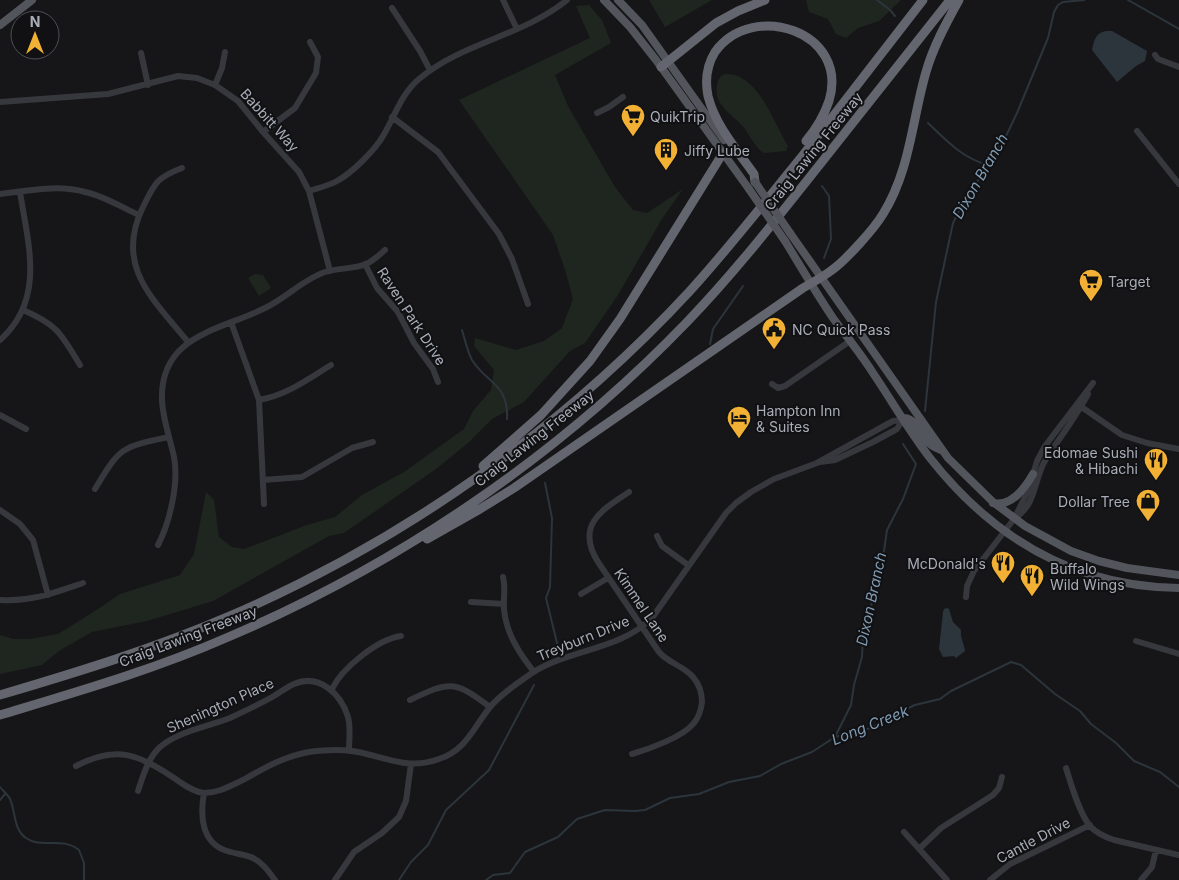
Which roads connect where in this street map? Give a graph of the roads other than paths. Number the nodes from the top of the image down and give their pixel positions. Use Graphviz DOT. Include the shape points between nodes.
graph roads {
  1 [pos="32,0"];
  2 [pos="503,0"];
  3 [pos="566,0"];
  4 [pos="604,0"];
  5 [pos="618,0"];
  6 [pos="765,0"];
  7 [pos="924,0"];
  8 [pos="950,0"];
  9 [pos="959,0"];
  10 [pos="392,8"];
  11 [pos="0,25"];
  12 [pos="517,29"];
  13 [pos="310,42"];
  14 [pos="225,52"];
  15 [pos="141,53"];
  16 [pos="1155,55"];
  17 [pos="664,64"];
  18 [pos="1179,67"];
  19 [pos="430,70"];
  20 [pos="148,85"];
  21 [pos="215,85"];
  22 [pos="623,97"];
  23 [pos="0,102"];
  24 [pos="600,111"];
  25 [pos="392,117"];
  26 [pos="1136,131"];
  27 [pos="263,132"];
  28 [pos="723,154"];
  29 [pos="801,156"];
  30 [pos="182,168"];
  31 [pos="1179,184"];
  32 [pos="752,186"];
  33 [pos="309,191"];
  34 [pos="20,192"];
  35 [pos="0,194"];
  36 [pos="139,216"];
  37 [pos="385,250"];
  38 [pos="365,264"];
  39 [pos="330,271"];
  40 [pos="820,277"];
  41 [pos="811,284"];
  42 [pos="528,304"];
  43 [pos="23,310"];
  44 [pos="231,322"];
  45 [pos="0,340"];
  46 [pos="188,342"];
  47 [pos="850,342"];
  48 [pos="80,365"];
  49 [pos="332,365"];
  50 [pos="438,382"];
  51 [pos="772,384"];
  52 [pos="260,400"];
  53 [pos="1079,405"];
  54 [pos="0,415"];
  55 [pos="903,419"];
  56 [pos="26,429"];
  57 [pos="169,437"];
  58 [pos="373,442"];
  59 [pos="1179,449"];
  60 [pos="945,453"];
  61 [pos="1033,474"];
  62 [pos="263,480"];
  63 [pos="95,490"];
  64 [pos="629,492"];
  65 [pos="443,500"];
  66 [pos="992,502"];
  67 [pos="264,504"];
  68 [pos="0,510"];
  69 [pos="1014,519"];
  70 [pos="1005,531"];
  71 [pos="657,536"];
  72 [pos="158,545"];
  73 [pos="397,552"];
  74 [pos="688,565"];
  75 [pos="1179,575"];
  76 [pos="503,577"];
  77 [pos="608,578"];
  78 [pos="82,583"];
  79 [pos="1179,588"];
  80 [pos="581,594"];
  81 [pos="48,595"];
  82 [pos="966,597"];
  83 [pos="0,600"];
  84 [pos="471,602"];
  85 [pos="504,604"];
  86 [pos="642,627"];
  87 [pos="401,636"];
  88 [pos="1136,641"];
  89 [pos="1179,654"];
  90 [pos="534,672"];
  91 [pos="332,689"];
  92 [pos="0,695"];
  93 [pos="410,700"];
  94 [pos="490,707"];
  95 [pos="0,715"];
  96 [pos="349,751"];
  97 [pos="632,754"];
  98 [pos="149,761"];
  99 [pos="411,764"];
  100 [pos="76,766"];
  101 [pos="1066,768"];
  102 [pos="1002,776"];
  103 [pos="138,791"];
  104 [pos="204,792"];
  105 [pos="1090,825"];
  106 [pos="904,832"];
  107 [pos="919,849"];
  108 [pos="1156,850"];
  109 [pos="1179,856"];
  110 [pos="275,880"];
  111 [pos="335,880"];
  112 [pos="947,880"];
  113 [pos="990,880"];
  114 [pos="1141,880"];
  1 -- 11 [label="main road"];
  2 -- 12 [label="street"];
  3 -- 12 [label="street" via="548,15"];
  4 -- 17 [label="main road"];
  5 -- 17 [label="main road" via="642,25"];
  6 -- 17 [label="highway" via="716,24"];
  7 -- 29 [label="highway, Craig Lawing Freeway"];
  8 -- 73 [label="highway, Craig Lawing Freeway" via="750,252 685,324 562,436 487,493"];
  9 -- 40 [label="highway" via="932,55 905,163 883,215 833,270"];
  10 -- 19 [label="street"];
  12 -- 19 [label="street" via="460,53"];
  13 -- 27 [label="street" via="318,57 316,73 294,108"];
  14 -- 21 [label="street"];
  15 -- 20 [label="street"];
  16 -- 18 [label="street"];
  17 -- 28 [label="main road"];
  17 -- 32 [label="main road"];
  19 -- 25 [label="street" via="410,88"];
  20 -- 21 [label="street, Babbitt Way" via="178,76 197,78"];
  20 -- 23 [label="street, Babbitt Way" via="108,94"];
  21 -- 27 [label="street, Babbitt Way" via="238,101"];
  22 -- 24 [label="street"];
  25 -- 33 [label="street" via="379,142 351,171 336,182"];
  25 -- 42 [label="street" via="438,152 499,234"];
  26 -- 31 [label="street"];
  27 -- 33 [label="street, Babbitt Way" via="296,168"];
  28 -- 32 [label="main road"];
  28 -- 65 [label="highway" via="590,361 542,415"];
  29 -- 32 [label="highway" via="803,145 820,122 829,100 831,80 828,63 813,38 788,23 769,21 745,26 728,36 717,49 709,67 706,86 720,125 754,174"];
  29 -- 65 [label="highway, Craig Lawing Freeway" via="718,259 641,341 559,414"];
  30 -- 36 [label="street" via="156,182"];
  32 -- 40 [label="main road, bridge" via="772,208"];
  32 -- 41 [label="main road, bridge"];
  33 -- 39 [label="street, Babbitt Way"];
  34 -- 35 [label="street"];
  34 -- 36 [label="street" via="55,188 78,190"];
  34 -- 43 [label="street" via="31,275"];
  36 -- 46 [label="street" via="132,248 138,277"];
  37 -- 38 [label="street"];
  38 -- 39 [label="street"];
  38 -- 50 [label="street, Raven Park Drive" via="377,288 398,312"];
  39 -- 44 [label="street" via="316,276 268,307"];
  40 -- 41 [label="highway"];
  40 -- 60 [label="main road"];
  41 -- 47 [label="main road"];
  41 -- 73 [label="highway" via="514,488 437,534"];
  43 -- 45 [label="street"];
  43 -- 48 [label="street" via="56,329"];
  44 -- 46 [label="street"];
  44 -- 52 [label="street"];
  46 -- 57 [label="street" via="176,355 164,379 162,404"];
  47 -- 51 [label="street" via="785,386 778,388"];
  47 -- 55 [label="main road"];
  49 -- 52 [label="street" via="288,392"];
  52 -- 62 [label="street"];
  53 -- 59 [label="street" via="1122,435"];
  53 -- 61 [label="street" via="1045,446"];
  53 -- 69 [label="street" via="1040,471 1031,500"];
  54 -- 56 [label="street"];
  55 -- 60 [label="main road" via="914,423 927,442"];
  55 -- 70 [label="main road" via="930,458 977,509"];
  55 -- 74 [label="street, Treyburn Drive" via="897,429 852,453 817,463 750,492 726,513"];
  57 -- 63 [label="street" via="136,444 122,451"];
  57 -- 72 [label="street" via="175,477 167,523"];
  58 -- 62 [label="street" via="352,448 302,477"];
  60 -- 66 [label="main road"];
  61 -- 66 [label="main road" via="1012,500"];
  61 -- 69 [label="street"];
  62 -- 67 [label="street"];
  64 -- 77 [label="street, Kimmel Lane" via="601,511 591,528 590,546"];
  65 -- 92 [label="highway, Craig Lawing Freeway" via="350,557 230,616 159,644"];
  66 -- 69 [label="main road"];
  68 -- 81 [label="street" via="20,524 33,540"];
  69 -- 70 [label="street"];
  69 -- 75 [label="main road" via="1057,545 1099,561"];
  70 -- 79 [label="main road" via="1044,556 1085,572 1127,583"];
  70 -- 82 [label="street" via="970,578"];
  71 -- 74 [label="street" via="662,546"];
  73 -- 95 [label="highway, Craig Lawing Freeway" via="317,596 223,640 128,675"];
  74 -- 86 [label="street, Treyburn Drive" via="652,618"];
  76 -- 85 [label="street"];
  77 -- 80 [label="street"];
  77 -- 86 [label="street, Kimmel Lane"];
  78 -- 81 [label="street"];
  81 -- 83 [label="street" via="26,600"];
  84 -- 85 [label="street"];
  85 -- 90 [label="street" via="511,636"];
  86 -- 90 [label="street, Treyburn Drive" via="615,642 572,654"];
  86 -- 97 [label="street, Kimmel Lane" via="662,657 693,677 700,690 702,704 698,717 688,730"];
  87 -- 91 [label="street" via="388,639 363,655"];
  88 -- 89 [label="street"];
  90 -- 94 [label="street, Treyburn Drive"];
  91 -- 96 [label="street" via="348,718"];
  91 -- 98 [label="street, Shenington Place" via="318,682 294,684 228,718 170,740"];
  93 -- 94 [label="street" via="433,688 449,685 466,690"];
  94 -- 99 [label="street, Treyburn Drive" via="472,735 454,752 431,762"];
  96 -- 99 [label="street, Treyburn Drive"];
  96 -- 104 [label="street, Treyburn Drive" via="297,755 226,788"];
  98 -- 100 [label="street" via="115,754 98,756"];
  98 -- 103 [label="street, Shenington Place"];
  98 -- 104 [label="street" via="185,785"];
  99 -- 111 [label="street" via="406,801 398,817 382,833 354,852"];
  101 -- 105 [label="street"];
  102 -- 107 [label="street" via="999,788 993,794 941,828"];
  104 -- 110 [label="street" via="203,825 211,840 224,851 253,858"];
  105 -- 108 [label="street" via="1104,836"];
  105 -- 113 [label="street, Cantle Drive" via="1010,864"];
  106 -- 107 [label="street"];
  107 -- 112 [label="street"];
  108 -- 109 [label="street"];
  108 -- 114 [label="street" via="1149,872"];
}
